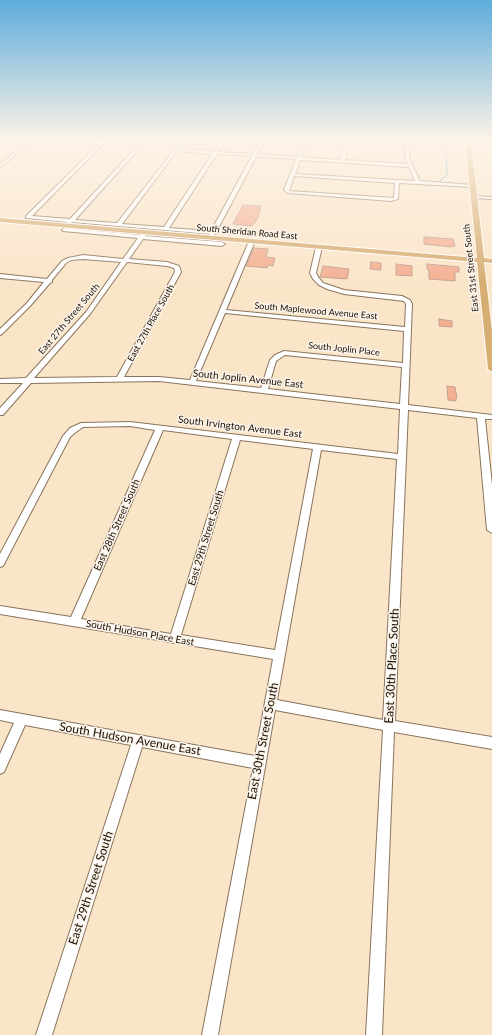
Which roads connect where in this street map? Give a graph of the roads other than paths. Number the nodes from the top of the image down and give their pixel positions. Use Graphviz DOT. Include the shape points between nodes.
graph roads {
  1 [pos="54,189"];
  2 [pos="101,189"];
  3 [pos="146,189"];
  4 [pos="191,189"];
  5 [pos="236,189"];
  6 [pos="286,189"];
  7 [pos="397,189"];
  8 [pos="473,189"];
  9 [pos="474,197"];
  10 [pos="492,198"];
  11 [pos="0,220"];
  12 [pos="118,225"];
  13 [pos="68,226"];
  14 [pos="165,229"];
  15 [pos="144,234"];
  16 [pos="212,235"];
  17 [pos="252,241"];
  18 [pos="222,244"];
  19 [pos="319,247"];
  20 [pos="126,260"];
  21 [pos="480,260"];
  22 [pos="492,261"];
  23 [pos="0,276"];
  24 [pos="50,281"];
  25 [pos="222,311"];
  26 [pos="408,329"];
  27 [pos="0,332"];
  28 [pos="406,364"];
  29 [pos="492,369"];
  30 [pos="120,378"];
  31 [pos="29,380"];
  32 [pos="0,381"];
  33 [pos="192,383"];
  34 [pos="264,391"];
  35 [pos="404,407"];
  36 [pos="0,414"];
  37 [pos="481,416"];
  38 [pos="492,417"];
  39 [pos="160,428"];
  40 [pos="238,437"];
  41 [pos="317,447"];
  42 [pos="402,457"];
  43 [pos="492,530"];
  44 [pos="0,563"];
  45 [pos="0,610"];
  46 [pos="74,622"];
  47 [pos="174,639"];
  48 [pos="280,656"];
  49 [pos="270,704"];
  50 [pos="0,715"];
  51 [pos="22,719"];
  52 [pos="389,726"];
  53 [pos="138,741"];
  54 [pos="492,743"];
  55 [pos="259,763"];
  56 [pos="0,768"];
  57 [pos="44,1035"];
  58 [pos="210,1035"];
  59 [pos="374,1035"];
  1 -- 13 [label="street, South Sheridan Road East" via="28,217"];
  2 -- 13 [label="street"];
  3 -- 12 [label="street"];
  4 -- 14 [label="street"];
  5 -- 16 [label="street"];
  6 -- 7 [label="street" via="287,192 331,199 393,200 396,198"];
  8 -- 9 [label="main road, East 31st Street South"];
  9 -- 10 [label="street"];
  9 -- 21 [label="main road, East 31st Street South"];
  11 -- 13 [label="main road, South Sheridan Road East"];
  12 -- 13 [label="street, South Sheridan Road East"];
  12 -- 14 [label="street, South Sheridan Road East"];
  13 -- 15 [label="main road, South Sheridan Road East"];
  14 -- 16 [label="street, South Sheridan Road East"];
  15 -- 16 [label="main road, South Sheridan Road East"];
  15 -- 18 [label="street, South Sheridan Road East"];
  15 -- 20 [label="street, East 27th Street South"];
  16 -- 17 [label="main road, South Sheridan Road East"];
  17 -- 19 [label="main road, South Sheridan Road East"];
  17 -- 25 [label="street"];
  19 -- 21 [label="main road, South Sheridan Road East"];
  19 -- 26 [label="street, East 30th Place South" via="312,269 318,281 338,290 405,299 409,304"];
  20 -- 24 [label="street" via="73,257 64,262"];
  20 -- 30 [label="street, East 27th Place South" via="167,264 176,267 178,272"];
  20 -- 31 [label="street, East 27th Street South" via="88,312"];
  21 -- 22 [label="main road, South Sheridan Road East"];
  21 -- 29 [label="main road, East 31st Street South"];
  23 -- 24 [label="street"];
  24 -- 27 [label="street"];
  25 -- 26 [label="street, South Maplewood Avenue East"];
  25 -- 33 [label="street"];
  26 -- 28 [label="street, East 30th Place South"];
  28 -- 34 [label="street, South Joplin Place" via="281,354 273,360"];
  28 -- 35 [label="street, East 30th Place South"];
  30 -- 31 [label="street, South Joplin Avenue East"];
  30 -- 33 [label="street, South Joplin Avenue East"];
  31 -- 32 [label="street, South Joplin Avenue East"];
  31 -- 36 [label="street, East 27th Street South"];
  33 -- 34 [label="street, South Joplin Avenue East"];
  34 -- 35 [label="street, South Joplin Avenue East"];
  35 -- 37 [label="street, South Joplin Avenue East"];
  35 -- 42 [label="street, East 30th Place South"];
  37 -- 38 [label="street, South Joplin Avenue East"];
  37 -- 43 [label="street"];
  39 -- 40 [label="street, South Irvington Avenue East"];
  39 -- 44 [label="street, South Irvington Avenue East" via="113,423 88,424 76,428 67,436"];
  39 -- 46 [label="street, East 28th Street South"];
  40 -- 41 [label="street, South Irvington Avenue East"];
  40 -- 47 [label="street, East 29th Street South"];
  41 -- 42 [label="street, South Irvington Avenue East"];
  41 -- 48 [label="street, East 30th Street South"];
  42 -- 52 [label="street, East 30th Place South"];
  45 -- 46 [label="street, South Hudson Place East"];
  46 -- 47 [label="street, South Hudson Place East"];
  47 -- 48 [label="street, South Hudson Place East"];
  48 -- 49 [label="street, East 30th Street South"];
  49 -- 52 [label="street"];
  49 -- 55 [label="street, East 30th Street South"];
  50 -- 51 [label="street, South Hudson Avenue East"];
  51 -- 53 [label="street, South Hudson Avenue East"];
  51 -- 56 [label="street"];
  52 -- 54 [label="street"];
  52 -- 59 [label="street, East 30th Place South"];
  53 -- 55 [label="street, South Hudson Avenue East"];
  53 -- 57 [label="street, East 29th Street South"];
  55 -- 58 [label="street, East 30th Street South"];
}
